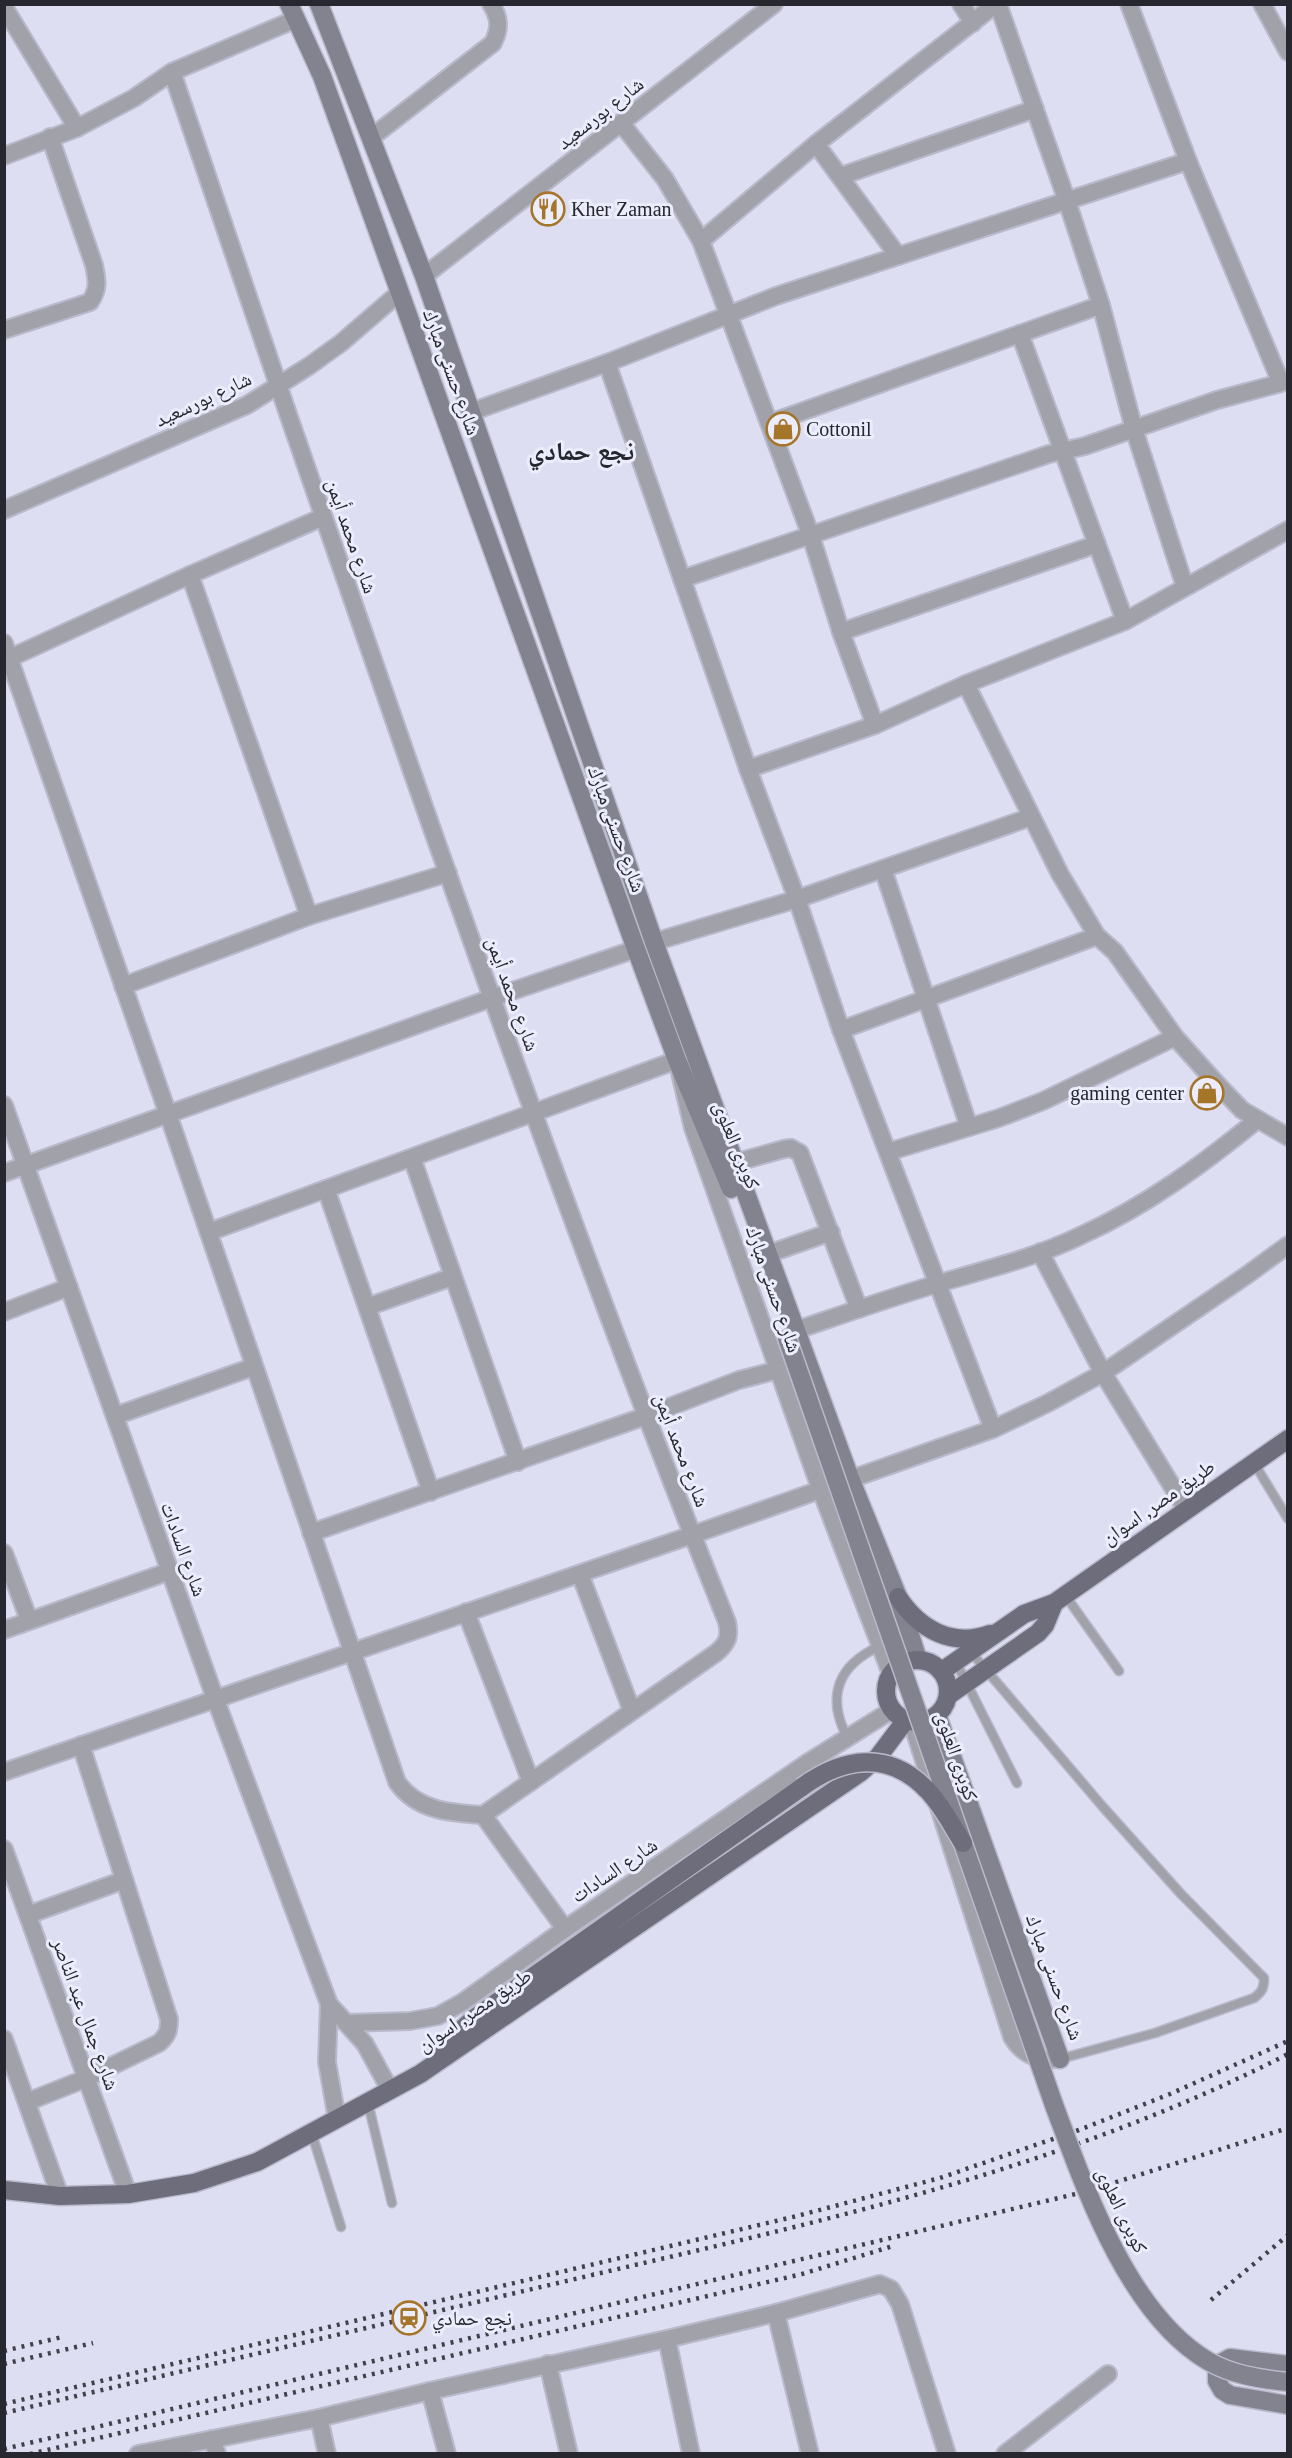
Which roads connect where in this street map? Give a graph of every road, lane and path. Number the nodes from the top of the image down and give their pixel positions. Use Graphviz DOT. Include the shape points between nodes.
graph roads {
  1 [pos="319,4"];
  2 [pos="491,4"];
  3 [pos="774,4"];
  4 [pos="961,4"];
  5 [pos="997,4"];
  6 [pos="1129,4"];
  7 [pos="1262,4"];
  8 [pos="4,7"];
  9 [pos="292,12"];
  10 [pos="973,23"];
  11 [pos="1287,52"];
  12 [pos="172,72"];
  13 [pos="1035,109"];
  14 [pos="621,123"];
  15 [pos="77,128"];
  16 [pos="50,137"];
  17 [pos="372,137"];
  18 [pos="816,144"];
  19 [pos="4,156"];
  20 [pos="1188,161"];
  21 [pos="841,176"];
  22 [pos="1067,201"];
  23 [pos="701,241"];
  24 [pos="898,256"];
  25 [pos="424,276"];
  26 [pos="399,293"];
  27 [pos="1101,305"];
  28 [pos="730,314"];
  29 [pos="4,330"];
  30 [pos="1020,334"];
  31 [pos="607,363"];
  32 [pos="1284,382"];
  33 [pos="277,387"];
  34 [pos="471,412"];
  35 [pos="770,423"];
  36 [pos="1134,429"];
  37 [pos="1064,450"];
  38 [pos="4,510"];
  39 [pos="323,517"];
  40 [pos="1287,530"];
  41 [pos="812,536"];
  42 [pos="1097,543"];
  43 [pos="190,574"];
  44 [pos="682,579"];
  45 [pos="1185,587"];
  46 [pos="1125,621"];
  47 [pos="841,632"];
  48 [pos="7,650"];
  49 [pos="966,684"];
  50 [pos="875,725"];
  51 [pos="748,769"];
  52 [pos="1031,817"];
  53 [pos="883,868"];
  54 [pos="448,873"];
  55 [pos="797,899"];
  56 [pos="309,916"];
  57 [pos="1096,936"];
  58 [pos="654,942"];
  59 [pos="636,949"];
  60 [pos="123,986"];
  61 [pos="492,998"];
  62 [pos="928,998"];
  63 [pos="841,1030"];
  64 [pos="1175,1037"];
  65 [pos="677,1060"];
  66 [pos="4,1105"];
  67 [pos="168,1114"];
  68 [pos="534,1114"];
  69 [pos="1257,1120"];
  70 [pos="969,1127"];
  71 [pos="1287,1137"];
  72 [pos="888,1152"];
  73 [pos="412,1158"];
  74 [pos="734,1163"];
  75 [pos="26,1166"];
  76 [pos="4,1173"];
  77 [pos="326,1189"];
  78 [pos="208,1232"];
  79 [pos="831,1232"];
  80 [pos="1287,1245"];
  81 [pos="1040,1252"];
  82 [pos="768,1254"];
  83 [pos="452,1277"];
  84 [pos="938,1284"];
  85 [pos="69,1287"];
  86 [pos="367,1307"];
  87 [pos="859,1309"];
  88 [pos="4,1312"];
  89 [pos="792,1334"];
  90 [pos="253,1367"];
  91 [pos="778,1370"];
  92 [pos="1103,1373"];
  93 [pos="115,1416"];
  94 [pos="646,1416"];
  95 [pos="993,1428"];
  96 [pos="1287,1439"];
  97 [pos="518,1461"];
  98 [pos="1254,1463"];
  99 [pos="850,1478"];
  100 [pos="820,1488"];
  101 [pos="431,1492"];
  102 [pos="1186,1509"];
  103 [pos="1287,1519"];
  104 [pos="311,1533"];
  105 [pos="692,1535"];
  106 [pos="4,1553"];
  107 [pos="170,1571"];
  108 [pos="580,1574"];
  109 [pos="898,1597"];
  110 [pos="1059,1599"];
  111 [pos="466,1612"];
  112 [pos="29,1620"];
  113 [pos="4,1630"];
  114 [pos="1001,1630"];
  115 [pos="880,1646"];
  116 [pos="352,1651"];
  117 [pos="918,1660"];
  118 [pos="956,1661"];
  119 [pos="986,1670"];
  120 [pos="1119,1671"];
  121 [pos="891,1674"];
  122 [pos="966,1683"];
  123 [pos="949,1695"];
  124 [pos="215,1698"];
  125 [pos="632,1711"];
  126 [pos="938,1715"];
  127 [pos="903,1718"];
  128 [pos="848,1737"];
  129 [pos="81,1745"];
  130 [pos="4,1772"];
  131 [pos="531,1782"];
  132 [pos="1017,1783"];
  133 [pos="483,1815"];
  134 [pos="963,1843"];
  135 [pos="4,1849"];
  136 [pos="124,1880"];
  137 [pos="28,1915"];
  138 [pos="565,1929"];
  139 [pos="329,2004"];
  140 [pos="348,2023"];
  141 [pos="5,2044"];
  142 [pos="1060,2059"];
  143 [pos="420,2074"];
  144 [pos="87,2078"];
  145 [pos="390,2090"];
  146 [pos="27,2102"];
  147 [pos="368,2102"];
  148 [pos="337,2119"];
  149 [pos="312,2134"];
  150 [pos="4,2190"];
  151 [pos="128,2194"];
  152 [pos="60,2196"];
  153 [pos="392,2203"];
  154 [pos="341,2227"];
  155 [pos="776,2313"];
  156 [pos="667,2339"];
  157 [pos="548,2364"];
  158 [pos="1287,2365"];
  159 [pos="1108,2374"];
  160 [pos="1287,2382"];
  161 [pos="430,2391"];
  162 [pos="1287,2405"];
  163 [pos="319,2418"];
  164 [pos="214,2446"];
  165 [pos="138,2454"];
  166 [pos="327,2454"];
  167 [pos="447,2454"];
  168 [pos="569,2454"];
  169 [pos="691,2454"];
  170 [pos="810,2454"];
  171 [pos="947,2454"];
  172 [pos="1005,2454"];
  1 -- 17 [label="main road, شارع حسنى مبارك"];
  2 -- 17 [label="street" via="498,17 493,43"];
  3 -- 14 [label="street, شارع بورسعيد"];
  4 -- 10 [label="street"];
  5 -- 10 [label="street"];
  5 -- 13 [label="street"];
  6 -- 20 [label="street"];
  7 -- 11 [label="street"];
  8 -- 15 [label="street"];
  9 -- 12 [label="street"];
  9 -- 26 [label="main road, شارع حسنى مبارك" via="322,76"];
  10 -- 18 [label="street"];
  12 -- 15 [label="street" via="134,98"];
  12 -- 33 [label="street, شارع محمد أيمن"];
  13 -- 21 [label="street"];
  13 -- 22 [label="street"];
  14 -- 23 [label="street" via="665,179"];
  14 -- 25 [label="street, شارع بورسعيد"];
  15 -- 16 [label="street"];
  16 -- 19 [label="street"];
  16 -- 29 [label="street" via="94,266 96,293 90,302"];
  17 -- 25 [label="main road, شارع حسنى مبارك"];
  18 -- 21 [label="street"];
  18 -- 23 [label="street"];
  20 -- 22 [label="street"];
  20 -- 32 [label="street"];
  21 -- 24 [label="street"];
  22 -- 24 [label="street"];
  22 -- 27 [label="street"];
  23 -- 28 [label="street"];
  24 -- 28 [label="street"];
  25 -- 34 [label="main road, شارع حسنى مبارك"];
  26 -- 33 [label="street, شارع بورسعيد" via="341,343"];
  26 -- 59 [label="main road, شارع حسنى مبارك"];
  27 -- 30 [label="street"];
  27 -- 36 [label="street"];
  28 -- 31 [label="street"];
  28 -- 35 [label="street"];
  30 -- 35 [label="street"];
  30 -- 37 [label="street"];
  31 -- 34 [label="street"];
  31 -- 44 [label="street"];
  32 -- 36 [label="street"];
  33 -- 38 [label="street, شارع بورسعيد" via="247,405"];
  33 -- 39 [label="street, شارع محمد أيمن"];
  34 -- 58 [label="main road, شارع حسنى مبارك"];
  35 -- 41 [label="street"];
  36 -- 37 [label="street"];
  36 -- 45 [label="street"];
  37 -- 41 [label="street"];
  37 -- 42 [label="street"];
  39 -- 43 [label="street"];
  39 -- 54 [label="street, شارع محمد أيمن"];
  40 -- 45 [label="street"];
  41 -- 44 [label="street"];
  41 -- 47 [label="street"];
  42 -- 46 [label="street"];
  42 -- 47 [label="street"];
  43 -- 48 [label="street"];
  43 -- 56 [label="street"];
  44 -- 51 [label="street"];
  45 -- 46 [label="street"];
  46 -- 49 [label="street"];
  47 -- 50 [label="street"];
  48 -- 60 [label="street"];
  49 -- 50 [label="street"];
  49 -- 52 [label="street"];
  50 -- 51 [label="street"];
  51 -- 55 [label="street"];
  52 -- 53 [label="street"];
  52 -- 57 [label="street"];
  53 -- 55 [label="street"];
  53 -- 62 [label="street"];
  54 -- 56 [label="street"];
  54 -- 61 [label="street, شارع محمد أيمن"];
  55 -- 58 [label="street"];
  55 -- 63 [label="street"];
  56 -- 60 [label="street"];
  57 -- 62 [label="street"];
  57 -- 64 [label="street" via="1115,952"];
  58 -- 74 [label="main road, شارع حسنى مبارك"];
  59 -- 61 [label="street"];
  59 -- 65 [label="main road, شارع حسنى مبارك"];
  60 -- 67 [label="street"];
  61 -- 67 [label="street"];
  61 -- 68 [label="street, شارع محمد أيمن"];
  62 -- 63 [label="street"];
  62 -- 70 [label="street"];
  63 -- 72 [label="street"];
  64 -- 69 [label="street" via="1242,1110"];
  64 -- 70 [label="street" via="1043,1101"];
  65 -- 68 [label="street"];
  65 -- 89 [label="main road, كوبرى العلوى"];
  65 -- 91 [label="street, شارع حسنى مبارك" via="693,1128"];
  66 -- 75 [label="street, شارع السادات"];
  67 -- 75 [label="street"];
  67 -- 78 [label="street"];
  68 -- 73 [label="street"];
  68 -- 94 [label="street, شارع محمد أيمن"];
  69 -- 71 [label="street"];
  69 -- 81 [label="street" via="1209,1159 1132,1209"];
  70 -- 72 [label="street"];
  72 -- 84 [label="street"];
  73 -- 77 [label="street"];
  73 -- 83 [label="street"];
  74 -- 79 [label="street" via="784,1149 796,1150 805,1161"];
  74 -- 82 [label="main road, شارع حسنى مبارك"];
  75 -- 76 [label="street"];
  75 -- 85 [label="street, شارع السادات"];
  77 -- 78 [label="street"];
  77 -- 86 [label="street"];
  78 -- 90 [label="street"];
  79 -- 82 [label="street"];
  79 -- 87 [label="street"];
  80 -- 92 [label="street"];
  81 -- 84 [label="street"];
  81 -- 92 [label="street"];
  82 -- 89 [label="main road, شارع حسنى مبارك"];
  83 -- 86 [label="street"];
  83 -- 97 [label="street"];
  84 -- 87 [label="street"];
  84 -- 95 [label="street"];
  85 -- 88 [label="street"];
  85 -- 93 [label="street, شارع السادات"];
  86 -- 101 [label="street"];
  87 -- 89 [label="street"];
  89 -- 99 [label="main road, شارع حسنى مبارك"];
  89 -- 134 [label="main road, كوبرى العلوى, bridge"];
  90 -- 93 [label="street"];
  90 -- 104 [label="street"];
  91 -- 94 [label="street" via="739,1380"];
  91 -- 100 [label="street, شارع حسنى مبارك"];
  92 -- 95 [label="street"];
  92 -- 102 [label="street"];
  93 -- 107 [label="street, شارع السادات"];
  94 -- 97 [label="street"];
  94 -- 105 [label="street, شارع محمد أيمن"];
  95 -- 99 [label="street"];
  96 -- 98 [label="main road, طريق مصر, اسوان"];
  97 -- 101 [label="street"];
  98 -- 102 [label="main road, طريق مصر, اسوان"];
  98 -- 103 [label="lane"];
  99 -- 100 [label="street"];
  99 -- 109 [label="main road, شارع حسنى مبارك"];
  100 -- 105 [label="street"];
  100 -- 115 [label="street, شارع حسنى مبارك"];
  101 -- 104 [label="street"];
  102 -- 110 [label="main road, طريق مصر, اسوان"];
  104 -- 116 [label="street"];
  105 -- 108 [label="street"];
  105 -- 125 [label="street, شارع محمد أيمن" via="727,1622 728,1640 716,1653"];
  106 -- 112 [label="street"];
  107 -- 112 [label="street"];
  107 -- 124 [label="street, شارع السادات"];
  108 -- 111 [label="street"];
  108 -- 125 [label="street"];
  109 -- 114 [label="main road" via="909,1614 942,1636 972,1638"];
  109 -- 117 [label="main road, شارع حسنى مبارك"];
  110 -- 114 [label="main road, طريق مصر, اسوان" via="1024,1614"];
  110 -- 119 [label="main road, طريق مصر, اسوان" via="1038,1633"];
  110 -- 120 [label="lane"];
  111 -- 116 [label="street"];
  111 -- 131 [label="street"];
  112 -- 113 [label="street"];
  114 -- 118 [label="main road, طريق مصر, اسوان"];
  115 -- 121 [label="street, شارع حسنى مبارك"];
  115 -- 128 [label="lane" via="849,1666 839,1683 839,1720"];
  116 -- 124 [label="street"];
  116 -- 133 [label="street" via="396,1782 405,1794 432,1808"];
  117 -- 118 [label="main road" via="935,1665"];
  117 -- 121 [label="main road" via="903,1663"];
  118 -- 119 [label="lane"];
  118 -- 122 [label="lane"];
  118 -- 123 [label="main road" via="946,1678"];
  119 -- 122 [label="main road, طريق مصر, اسوان"];
  119 -- 142 [label="lane" via="1103,1808 1264,1978 1261,1993 1254,1998 1155,2033"];
  121 -- 127 [label="main road" via="885,1689 888,1704"];
  122 -- 123 [label="main road, طريق مصر, اسوان"];
  122 -- 132 [label="lane"];
  123 -- 126 [label="main road"];
  124 -- 129 [label="street"];
  124 -- 139 [label="street, شارع السادات"];
  125 -- 131 [label="street, شارع محمد أيمن"];
  126 -- 127 [label="main road" via="930,1720"];
  126 -- 142 [label="main road, شارع حسنى مبارك"];
  127 -- 128 [label="street, شارع السادات"];
  127 -- 142 [label="street, شارع حسنى مبارك" via="1011,2037 1025,2053 1036,2058"];
  127 -- 143 [label="main road, طريق مصر, اسوان" via="893,1740 861,1772"];
  128 -- 138 [label="street, شارع السادات"];
  129 -- 130 [label="street"];
  129 -- 136 [label="street"];
  131 -- 133 [label="street, شارع محمد أيمن"];
  133 -- 138 [label="street"];
  134 -- 143 [label="main road, bridge" via="927,1790 913,1778 877,1763 837,1766 819,1774 473,2019"];
  134 -- 160 [label="main road, كوبرى العلوى, bridge" via="1084,2186 1121,2261 1167,2329 1187,2348 1235,2373"];
  135 -- 137 [label="street, شارع جمال عبد الناصر"];
  136 -- 137 [label="street"];
  136 -- 144 [label="street" via="169,2029 159,2043"];
  137 -- 144 [label="street, شارع جمال عبد الناصر"];
  138 -- 140 [label="street, شارع السادات" via="438,2016"];
  139 -- 140 [label="street, شارع السادات"];
  139 -- 148 [label="street, شارع السادات" via="327,2062"];
  140 -- 145 [label="street, شارع السادات" via="365,2044"];
  141 -- 146 [label="street"];
  143 -- 145 [label="main road, طريق مصر, اسوان"];
  144 -- 146 [label="street"];
  144 -- 151 [label="street, شارع جمال عبد الناصر"];
  145 -- 147 [label="main road, طريق مصر, اسوان"];
  146 -- 152 [label="street"];
  147 -- 148 [label="main road, طريق مصر, اسوان"];
  147 -- 153 [label="lane"];
  148 -- 149 [label="main road, طريق مصر, اسوان"];
  149 -- 151 [label="main road, طريق مصر, اسوان" via="257,2162 194,2182"];
  149 -- 154 [label="lane"];
  150 -- 152 [label="main road, طريق مصر, اسوان"];
  151 -- 152 [label="main road, طريق مصر, اسوان"];
  155 -- 156 [label="street"];
  155 -- 170 [label="street"];
  155 -- 171 [label="street" via="873,2284 887,2286 900,2304"];
  156 -- 157 [label="street"];
  156 -- 169 [label="street"];
  157 -- 161 [label="street"];
  157 -- 168 [label="street"];
  158 -- 162 [label="main road" via="1230,2358 1217,2371 1217,2381 1230,2395"];
  159 -- 172 [label="street"];
  161 -- 163 [label="street"];
  161 -- 167 [label="street"];
  163 -- 164 [label="street"];
  163 -- 166 [label="street"];
  164 -- 165 [label="street"];
}
